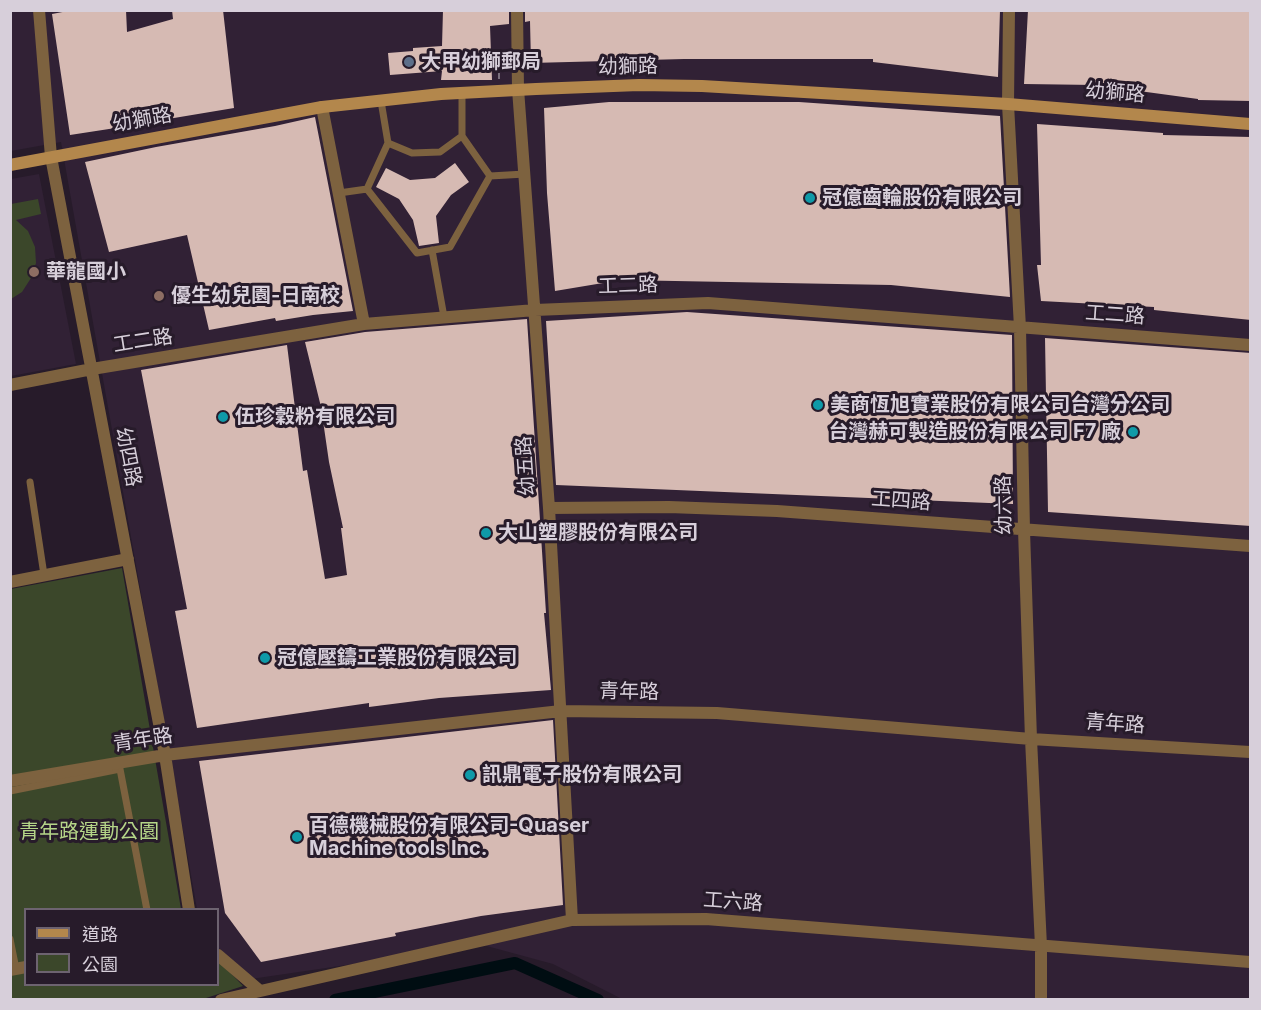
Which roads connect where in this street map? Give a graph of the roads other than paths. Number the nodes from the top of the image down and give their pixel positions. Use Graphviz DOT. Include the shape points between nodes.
graph roads {
  1 [pos="39,10"];
  2 [pos="517,10"];
  3 [pos="1009,10"];
  4 [pos="518,89"];
  5 [pos="462,93"];
  6 [pos="381,101"];
  7 [pos="1008,104"];
  8 [pos="322,107"];
  9 [pos="1251,124"];
  10 [pos="462,136"];
  11 [pos="388,142"];
  12 [pos="51,157"];
  13 [pos="10,165"];
  14 [pos="525,174"];
  15 [pos="490,176"];
  16 [pos="367,189"];
  17 [pos="339,193"];
  18 [pos="432,250"];
  19 [pos="535,310"];
  20 [pos="444,317"];
  21 [pos="364,324"];
  22 [pos="1020,328"];
  23 [pos="1251,345"];
  24 [pos="92,369"];
  25 [pos="10,385"];
  26 [pos="30,482"];
  27 [pos="549,508"];
  28 [pos="1024,530"];
  29 [pos="1251,546"];
  30 [pos="128,559"];
  31 [pos="44,575"];
  32 [pos="10,582"];
  33 [pos="561,711"];
  34 [pos="1031,739"];
  35 [pos="1251,752"];
  36 [pos="165,755"];
  37 [pos="10,781"];
  38 [pos="10,791"];
  39 [pos="147,908"];
  40 [pos="189,908"];
  41 [pos="572,920"];
  42 [pos="10,939"];
  43 [pos="1041,946"];
  44 [pos="219,956"];
  45 [pos="1251,962"];
  46 [pos="17,969"];
  47 [pos="260,995"];
  48 [pos="221,999"];
  49 [pos="1041,999"];
  1 -- 12 [label="street, 幼四路"];
  2 -- 4 [label="street, 幼五路"];
  3 -- 7 [label="street, 幼六路"];
  4 -- 5 [label="street, 幼獅路"];
  4 -- 7 [label="street, 幼獅路" via="702,86"];
  4 -- 14 [label="street, 幼五路"];
  5 -- 6 [label="street, 幼獅路"];
  5 -- 10 [label="lane"];
  6 -- 8 [label="street, 幼獅路"];
  6 -- 11 [label="lane"];
  7 -- 9 [label="street, 幼獅路"];
  7 -- 22 [label="street, 幼六路"];
  8 -- 12 [label="street, 幼獅路"];
  8 -- 17 [label="street"];
  10 -- 11 [label="lane" via="440,152 412,153"];
  10 -- 15 [label="lane"];
  11 -- 16 [label="lane"];
  12 -- 13 [label="street, 幼獅路"];
  12 -- 24 [label="street, 幼四路"];
  14 -- 15 [label="lane"];
  14 -- 19 [label="street, 幼五路"];
  15 -- 18 [label="lane" via="450,247"];
  16 -- 17 [label="lane"];
  16 -- 18 [label="lane" via="417,254"];
  17 -- 21 [label="street"];
  18 -- 20 [label="lane"];
  19 -- 20 [label="street, 工二路"];
  19 -- 22 [label="street, 工二路" via="708,303"];
  19 -- 27 [label="street, 幼五路"];
  20 -- 21 [label="street, 工二路"];
  21 -- 24 [label="street, 工二路"];
  22 -- 23 [label="street, 工二路"];
  22 -- 28 [label="street, 幼六路"];
  24 -- 25 [label="street, 工二路"];
  24 -- 30 [label="street, 幼四路"];
  26 -- 31 [label="lane"];
  27 -- 28 [label="street, 工四路" via="777,511"];
  27 -- 33 [label="street, 幼五路"];
  28 -- 29 [label="street, 工四路"];
  28 -- 34 [label="street, 幼六路"];
  30 -- 31 [label="street"];
  30 -- 36 [label="street, 幼四路"];
  31 -- 32 [label="street"];
  33 -- 34 [label="street, 青年路" via="717,713"];
  33 -- 36 [label="street, 青年路"];
  33 -- 41 [label="street, 幼五路"];
  34 -- 35 [label="street, 青年路"];
  34 -- 43 [label="street, 幼六路"];
  36 -- 37 [label="street, 青年路"];
  36 -- 40 [label="street, 幼四路"];
  38 -- 39 [label="lane" via="120,769"];
  41 -- 43 [label="street, 工六路" via="705,918"];
  41 -- 47 [label="street, 工六路"];
  42 -- 46 [label="lane"];
  43 -- 45 [label="street, 工六路"];
  43 -- 49 [label="street, 幼六路"];
  44 -- 47 [label="street"];
  47 -- 48 [label="street, 工六路"];
}
